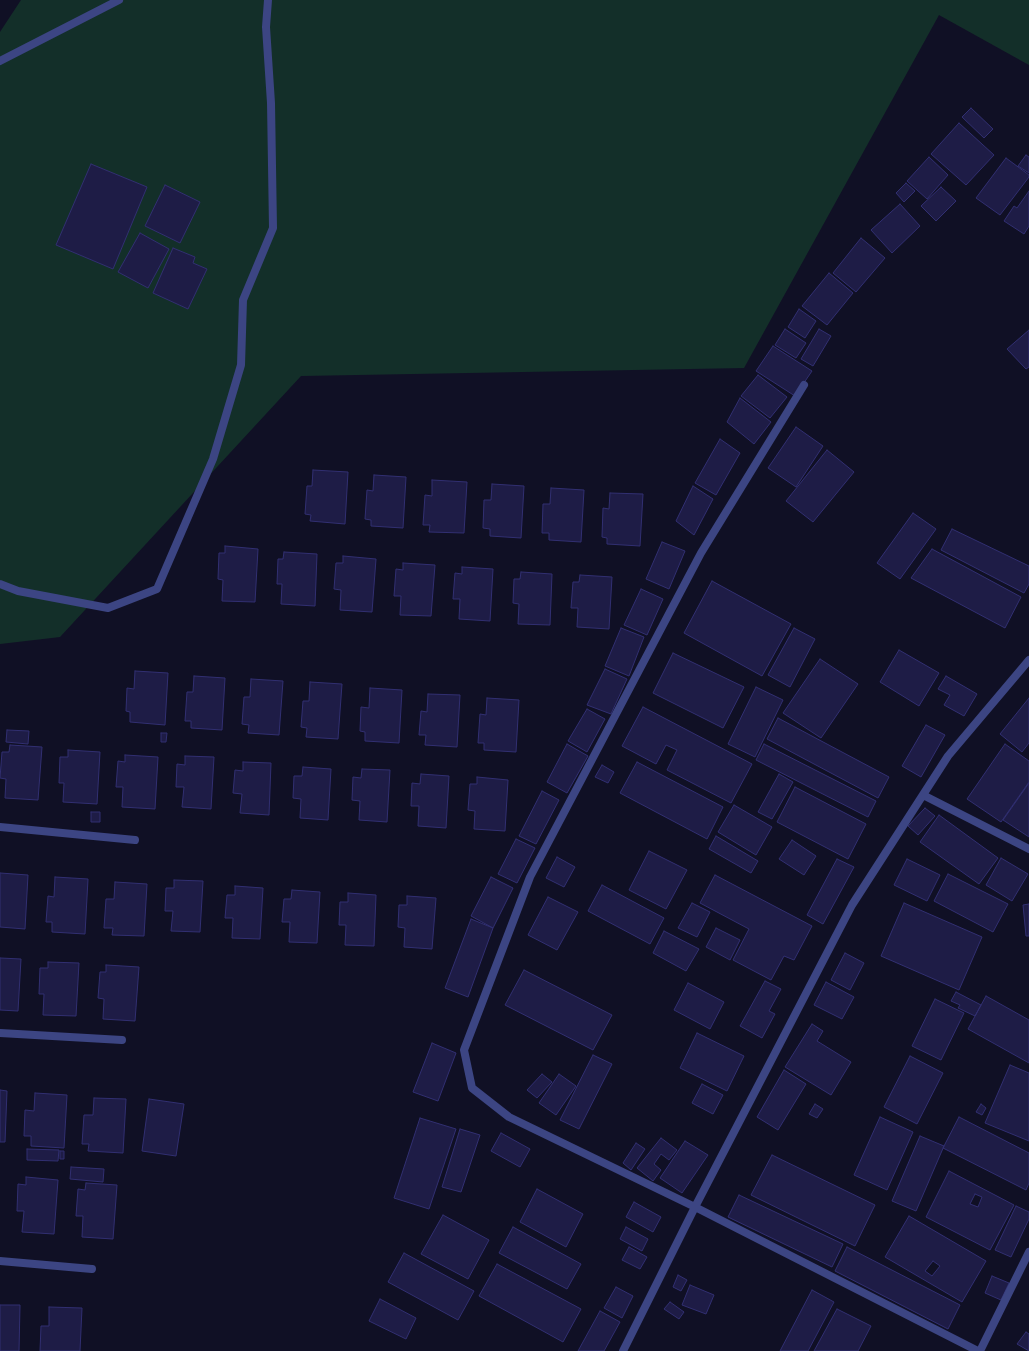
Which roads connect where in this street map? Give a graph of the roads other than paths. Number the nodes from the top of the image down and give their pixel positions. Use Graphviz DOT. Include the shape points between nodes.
graph roads {
  1 [pos="119,0"];
  2 [pos="268,0"];
  3 [pos="0,61"];
  4 [pos="804,385"];
  5 [pos="0,584"];
  6 [pos="1029,660"];
  7 [pos="923,795"];
  8 [pos="0,827"];
  9 [pos="135,840"];
  10 [pos="1029,849"];
  11 [pos="0,1032"];
  12 [pos="122,1040"];
  13 [pos="695,1207"];
  14 [pos="1029,1252"];
  15 [pos="0,1261"];
  16 [pos="92,1269"];
  17 [pos="623,1351"];
  18 [pos="979,1351"];
  1 -- 3 [label="street"];
  2 -- 5 [label="street" via="266,27 271,103 273,228 243,300 241,365 213,459 157,589 108,608 18,591"];
  4 -- 13 [label="street" via="701,553 530,877 464,1050 472,1088 509,1117"];
  6 -- 7 [label="street" via="948,756"];
  7 -- 10 [label="street"];
  7 -- 13 [label="street" via="852,905"];
  8 -- 9 [label="street"];
  11 -- 12 [label="street"];
  13 -- 17 [label="street"];
  13 -- 18 [label="street"];
  14 -- 18 [label="street"];
  15 -- 16 [label="street"];
}
